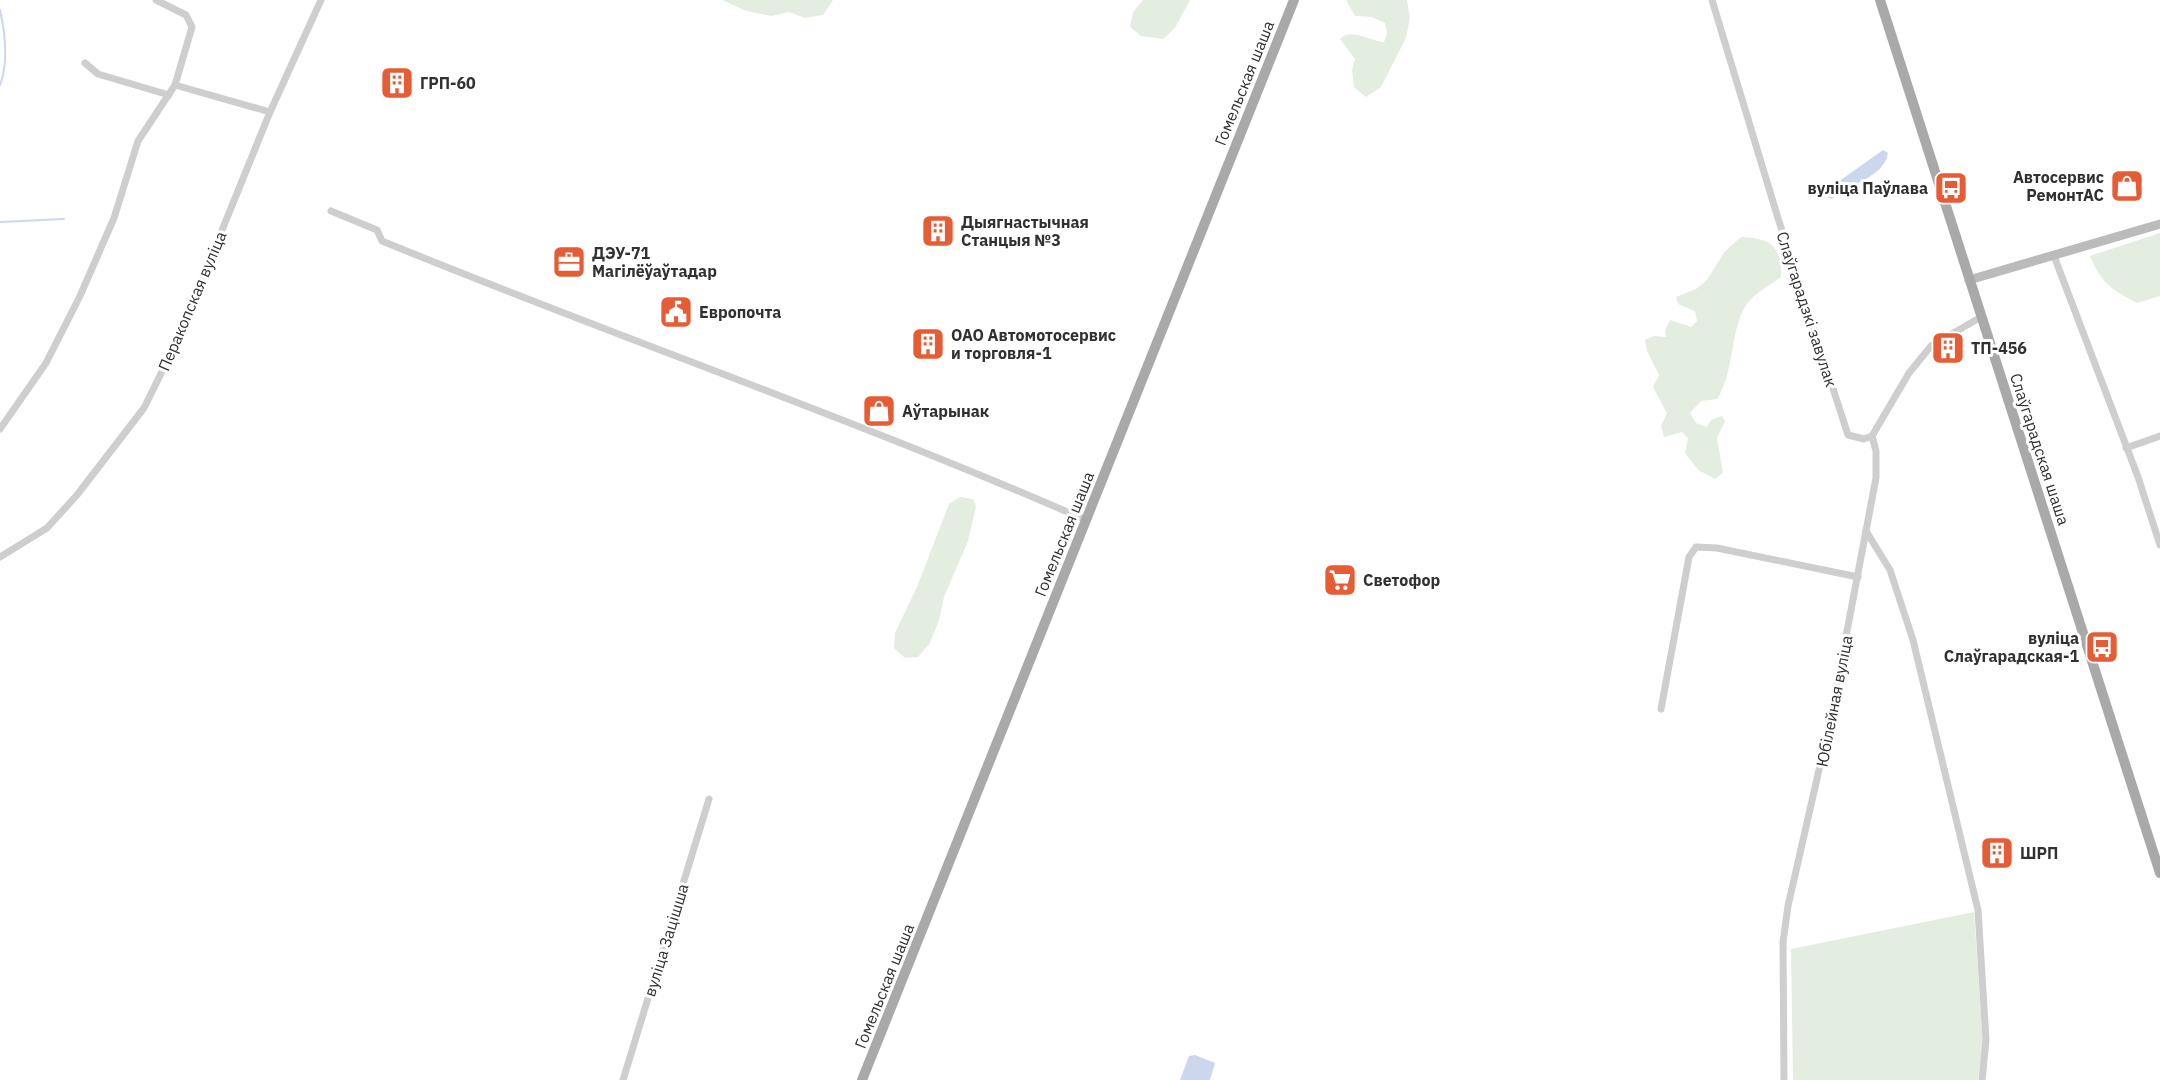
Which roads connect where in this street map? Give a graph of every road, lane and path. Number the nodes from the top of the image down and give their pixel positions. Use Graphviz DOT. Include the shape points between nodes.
graph roads {
  1 [pos="156,0"];
  2 [pos="321,0"];
  3 [pos="1294,0"];
  4 [pos="1712,0"];
  5 [pos="1880,0"];
  6 [pos="85,63"];
  7 [pos="175,85"];
  8 [pos="169,95"];
  9 [pos="270,112"];
  10 [pos="331,211"];
  11 [pos="2160,224"];
  12 [pos="2054,256"];
  13 [pos="1969,280"];
  14 [pos="1981,317"];
  15 [pos="0,429"];
  16 [pos="1872,436"];
  17 [pos="2160,436"];
  18 [pos="2126,448"];
  19 [pos="1086,520"];
  20 [pos="1866,531"];
  21 [pos="2160,545"];
  22 [pos="0,557"];
  23 [pos="1858,578"];
  24 [pos="1661,709"];
  25 [pos="709,799"];
  26 [pos="2160,873"];
  27 [pos="623,1080"];
  28 [pos="862,1080"];
  29 [pos="1784,1080"];
  30 [pos="1982,1080"];
  1 -- 7 [label="street" via="186,15 192,27"];
  2 -- 9 [label="street, Перакопская вуліца"];
  3 -- 19 [label="main road, Гомельская шаша"];
  4 -- 16 [label="street, Слаўгарадзкі завулак" via="1848,435 1864,439"];
  5 -- 13 [label="main road, Слаўгарадская шаша"];
  6 -- 8 [label="street" via="98,74"];
  7 -- 8 [label="street"];
  7 -- 9 [label="street"];
  8 -- 15 [label="street" via="138,141 114,218 80,296 46,363"];
  9 -- 22 [label="street, Перакопская вуліца" via="177,341 144,408 77,495 46,528"];
  10 -- 19 [label="street" via="376,230 382,241 418,256 708,367"];
  11 -- 12 [label="main road"];
  12 -- 13 [label="main road"];
  12 -- 18 [label="street"];
  13 -- 14 [label="main road, Слаўгарадская шаша"];
  14 -- 16 [label="street" via="1931,346 1909,373"];
  14 -- 26 [label="main road, Слаўгарадская шаша"];
  16 -- 20 [label="street, Юбілейная вуліца" via="1876,478"];
  17 -- 18 [label="street"];
  18 -- 21 [label="street"];
  19 -- 28 [label="main road, Гомельская шаша"];
  20 -- 23 [label="street, Юбілейная вуліца"];
  20 -- 30 [label="street" via="1890,570 1913,640 1978,910 1986,1040"];
  23 -- 24 [label="street" via="1696,547 1689,557"];
  23 -- 29 [label="street, Юбілейная вуліца" via="1788,906 1784,942"];
  25 -- 27 [label="street, вуліца Зацішша"];
}
